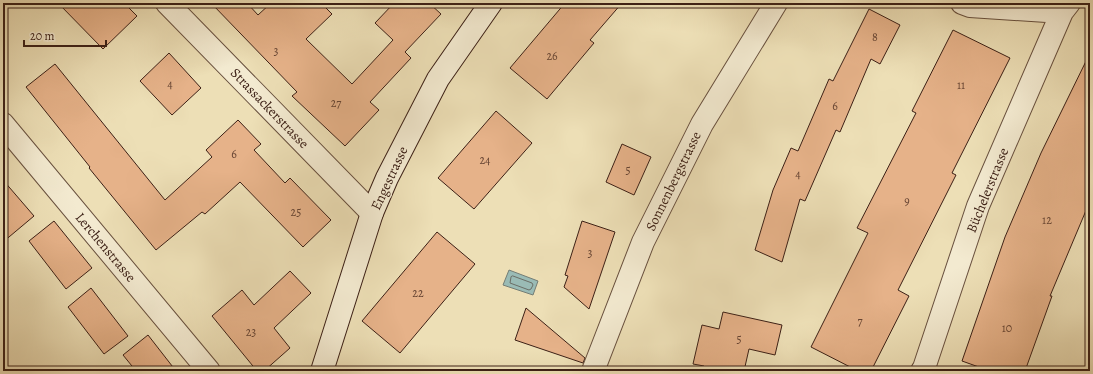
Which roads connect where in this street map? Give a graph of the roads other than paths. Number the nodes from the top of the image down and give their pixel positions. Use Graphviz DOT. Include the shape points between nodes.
graph roads {
  1 [pos="167,3"];
  2 [pos="492,3"];
  3 [pos="776,3"];
  4 [pos="962,3"];
  5 [pos="1065,8"];
  6 [pos="3,124"];
  7 [pos="372,213"];
  8 [pos="209,371"];
  9 [pos="322,371"];
  10 [pos="593,371"];
  11 [pos="922,371"];
  1 -- 7 [label="street, Strassackerstrasse"];
  2 -- 7 [label="street, Engestrasse" via="438,79 387,178"];
  3 -- 10 [label="street, Sonnenbergstrasse" via="702,124 642,242"];
  4 -- 5 [label="street" via="970,6"];
  5 -- 11 [label="street, Büchelerstrasse" via="978,206"];
  6 -- 8 [label="street, Lerchenstrasse"];
  7 -- 9 [label="street, Engestrasse"];
}
